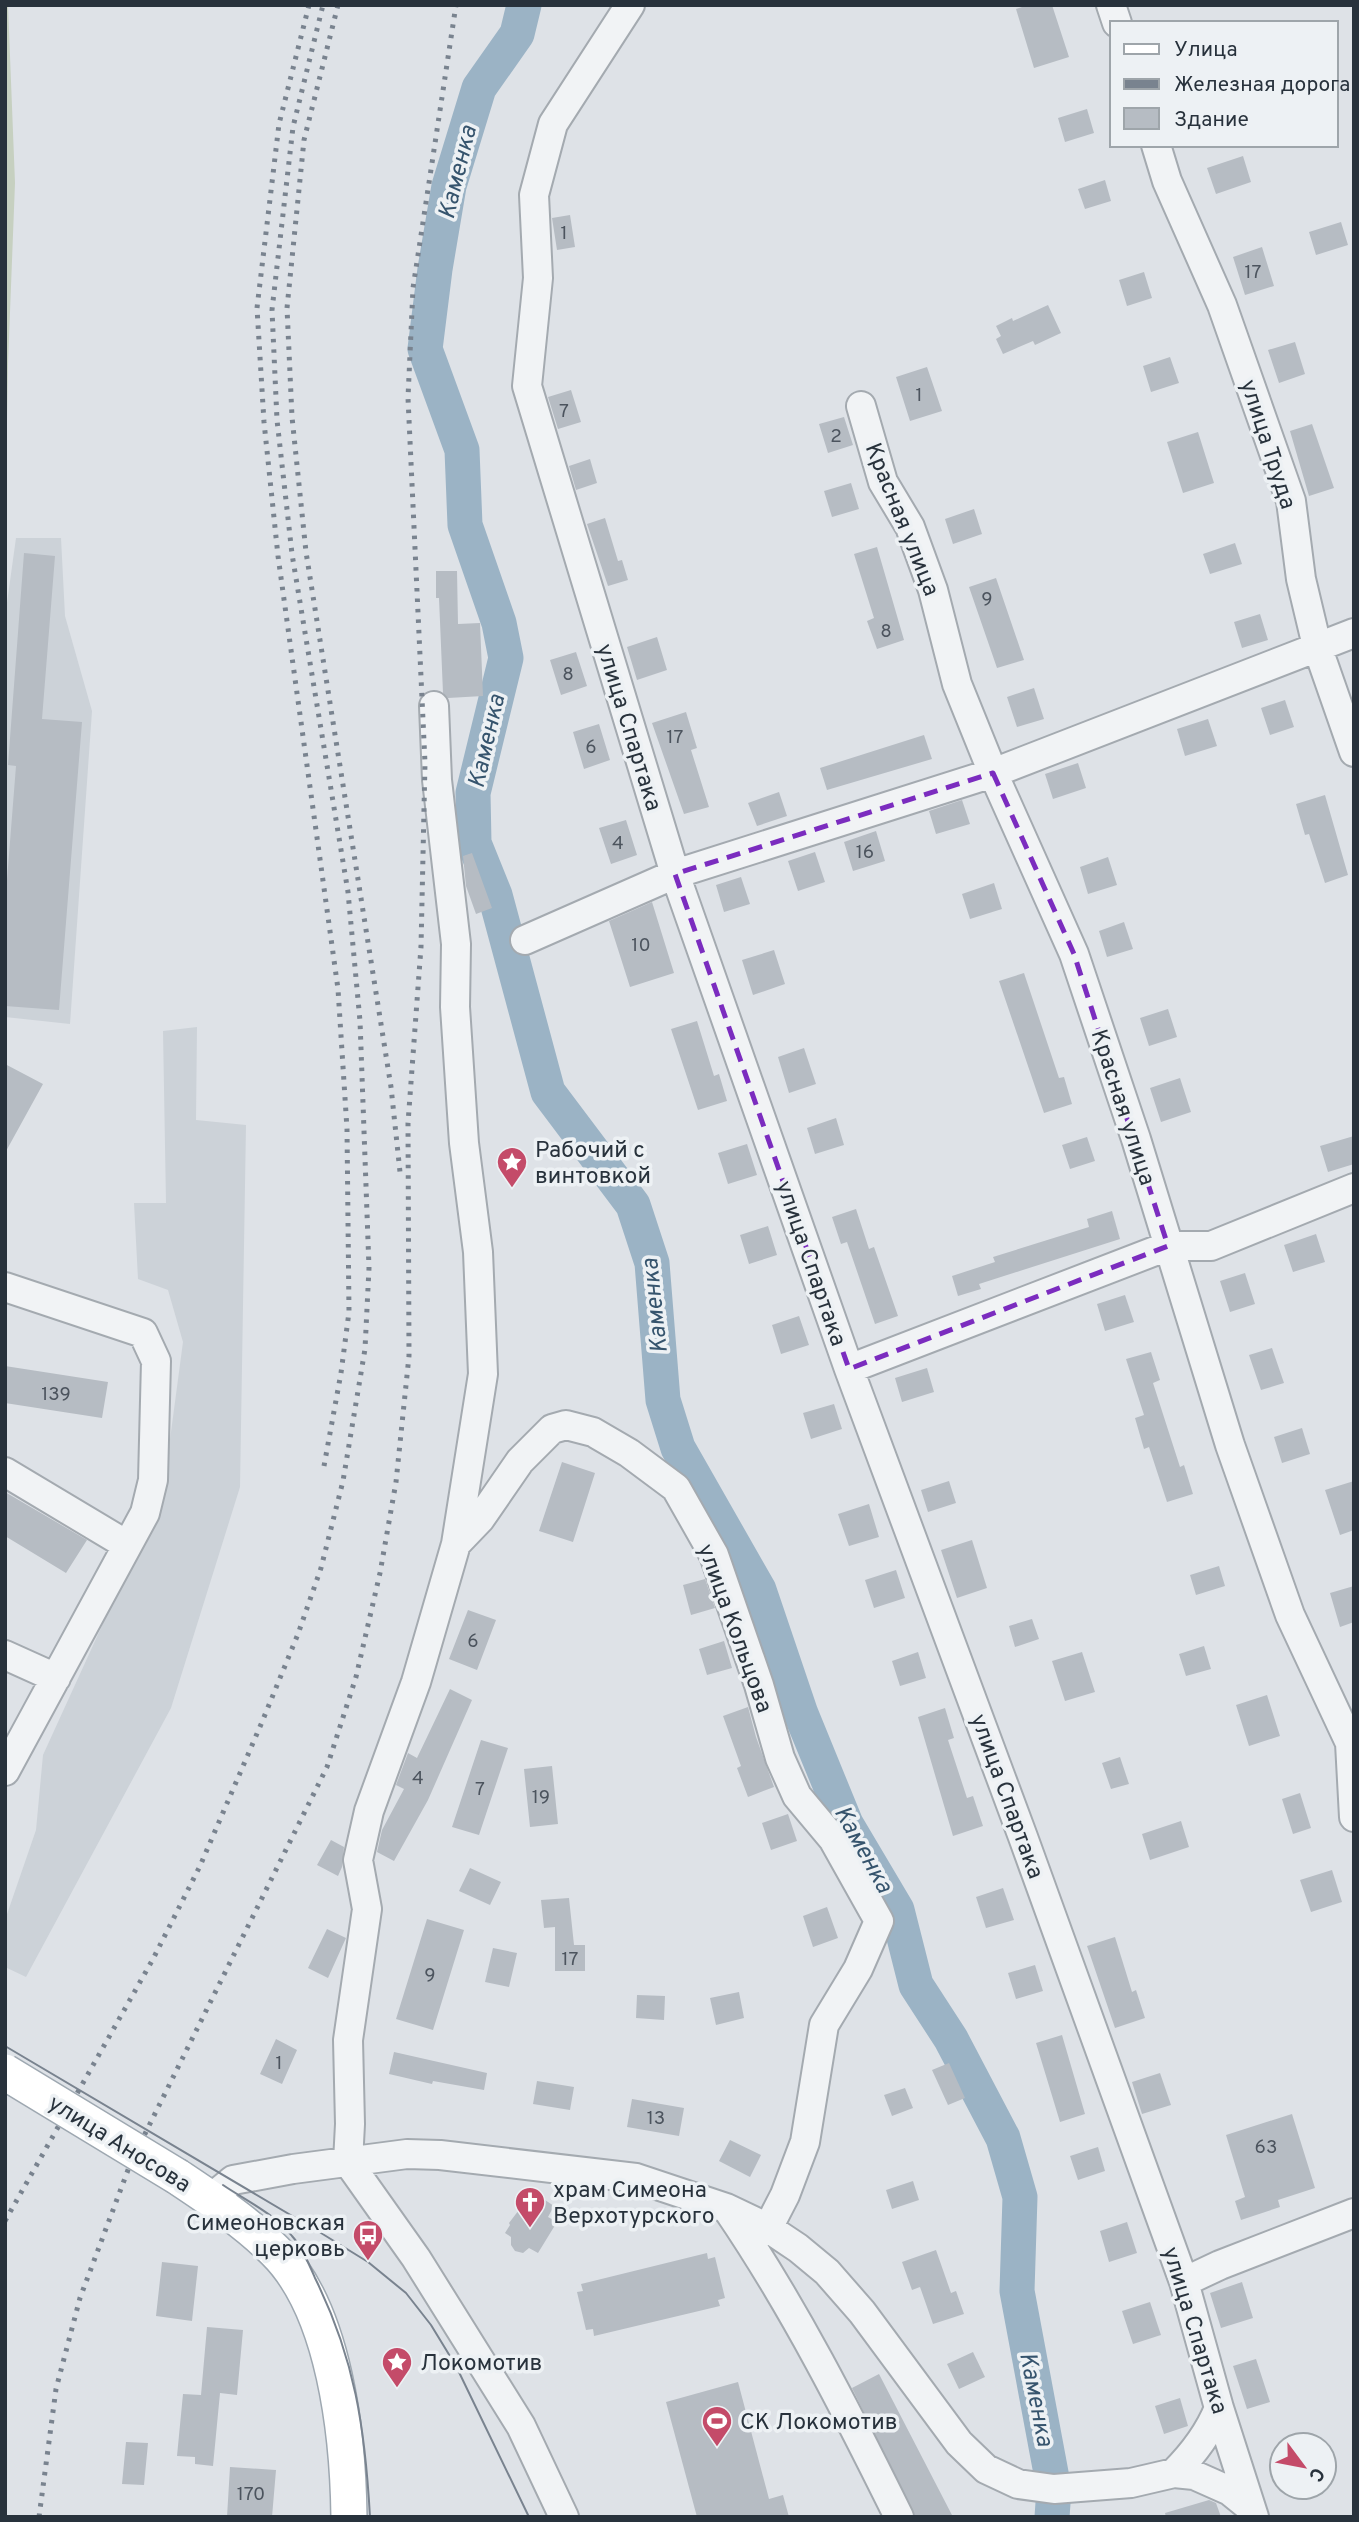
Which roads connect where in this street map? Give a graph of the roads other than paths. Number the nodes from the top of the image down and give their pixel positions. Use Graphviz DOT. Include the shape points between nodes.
graph roads {
  1 [pos="630,5"];
  2 [pos="1157,147"];
  3 [pos="861,406"];
  4 [pos="1354,633"];
  5 [pos="1317,646"];
  6 [pos="434,706"];
  7 [pos="1354,752"];
  8 [pos="993,773"];
  9 [pos="675,874"];
  10 [pos="525,940"];
  11 [pos="1354,1188"];
  12 [pos="1168,1246"];
  13 [pos="5,1287"];
  14 [pos="849,1369"];
  15 [pos="5,1472"];
  16 [pos="456,1544"];
  17 [pos="127,1545"];
  18 [pos="5,1655"];
  19 [pos="56,1678"];
  20 [pos="5,1771"];
  21 [pos="1354,1817"];
  22 [pos="5,2072"];
  23 [pos="348,2162"];
  24 [pos="210,2199"];
  25 [pos="726,2207"];
  26 [pos="1354,2213"];
  27 [pos="768,2228"];
  28 [pos="1184,2282"];
  29 [pos="1219,2408"];
  30 [pos="1174,2473"];
  31 [pos="1253,2512"];
  32 [pos="349,2517"];
  33 [pos="564,2517"];
  34 [pos="899,2517"];
  1 -- 9 [label="street, улица Спартака" via="554,124 537,183 538,278 527,386"];
  2 -- 5 [label="street, улица Труда" via="1222,305 1291,501 1299,568"];
  3 -- 8 [label="street, Красная улица" via="883,482 910,527 933,590 957,684"];
  4 -- 5 [label="street"];
  5 -- 7 [label="street, улица Труда"];
  5 -- 8 [label="street"];
  6 -- 16 [label="street" via="437,780 456,944 455,1006 464,1143 478,1252 483,1374"];
  8 -- 9 [label="street"];
  8 -- 12 [label="street, Красная улица" via="1074,954"];
  9 -- 10 [label="street"];
  9 -- 14 [label="street, улица Спартака"];
  11 -- 12 [label="street" via="1211,1246"];
  12 -- 14 [label="street"];
  12 -- 21 [label="street, Красная улица" via="1230,1445 1290,1615 1350,1743"];
  13 -- 17 [label="street" via="143,1333 156,1361 153,1480 145,1513"];
  14 -- 28 [label="street, улица Спартака"];
  15 -- 17 [label="street"];
  16 -- 23 [label="street, улица Кольцова" via="416,1682 369,1811 358,1860 367,1909 348,2040"];
  16 -- 27 [label="street, улица Кольцова" via="480,1519 520,1461 552,1429 566,1425 593,1432 676,1488 714,1555 780,1758 797,1796 833,1839 879,1922 858,1969 824,2025 806,2142"];
  17 -- 19 [label="street"];
  18 -- 19 [label="street"];
  19 -- 20 [label="street"];
  22 -- 24 [label="main road, улица Аносова, bridge"];
  23 -- 24 [label="street" via="233,2180"];
  23 -- 25 [label="street" via="407,2154 508,2162 636,2178"];
  23 -- 33 [label="street" via="416,2258 521,2426"];
  24 -- 32 [label="main road, улица Аносова" via="276,2252 311,2301 334,2376 349,2474"];
  25 -- 27 [label="street"];
  25 -- 34 [label="street" via="768,2270"];
  26 -- 28 [label="street"];
  27 -- 30 [label="street" via="827,2272 959,2443 986,2469 1018,2484 1054,2489 1131,2483"];
  28 -- 29 [label="street, улица Спартака"];
  29 -- 30 [label="street" via="1190,2458"];
  29 -- 31 [label="street, улица Спартака"];
  30 -- 31 [label="street" via="1194,2475 1230,2491"];
}
